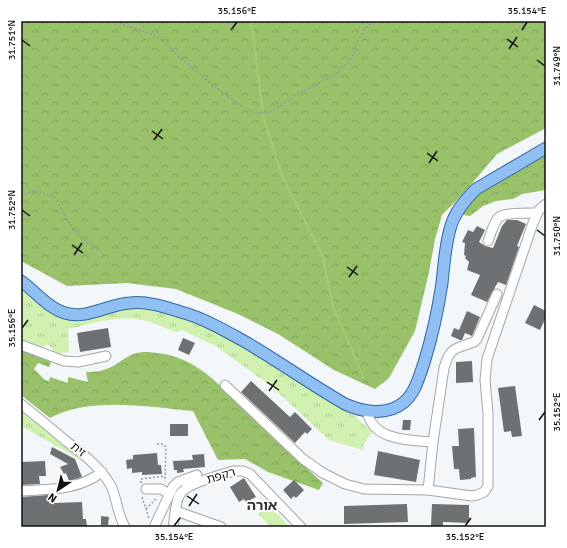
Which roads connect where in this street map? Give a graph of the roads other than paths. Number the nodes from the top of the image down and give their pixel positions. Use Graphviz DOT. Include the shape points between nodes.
graph roads {
  1 [pos="546,148"];
  2 [pos="546,204"];
  3 [pos="538,213"];
  4 [pos="488,241"];
  5 [pos="21,281"];
  6 [pos="497,294"];
  7 [pos="21,346"];
  8 [pos="106,356"];
  9 [pos="225,385"];
  10 [pos="21,404"];
  11 [pos="367,411"];
  12 [pos="433,442"];
  13 [pos="102,472"];
  14 [pos="197,476"];
  15 [pos="146,489"];
  16 [pos="428,490"];
  17 [pos="21,491"];
  18 [pos="165,491"];
  19 [pos="119,509"];
  20 [pos="176,511"];
  21 [pos="116,527"];
  22 [pos="125,527"];
  23 [pos="154,527"];
  24 [pos="173,527"];
  25 [pos="221,527"];
  26 [pos="301,527"];
  1 -- 11 [label="main road" via="476,189 456,212 446,245 430,344 416,386 408,398 398,406 388,410"];
  2 -- 3 [label="street"];
  3 -- 4 [label="street" via="501,216"];
  3 -- 16 [label="street" via="487,359 485,380 488,414 488,486 484,492 475,495"];
  5 -- 11 [label="main road" via="65,313 79,315 119,304 144,303 198,317 250,344 345,404"];
  6 -- 12 [label="street" via="477,340 455,349 447,359"];
  7 -- 8 [label="street" via="64,361 78,362"];
  9 -- 16 [label="street" via="303,459 337,481 364,489"];
  10 -- 13 [label="street, זית"];
  11 -- 12 [label="street" via="372,424 385,434 401,439"];
  12 -- 16 [label="street"];
  13 -- 17 [label="street" via="88,482 73,486"];
  13 -- 19 [label="street, זית" via="113,490"];
  14 -- 18 [label="street"];
  15 -- 18 [label="street"];
  18 -- 23 [label="street"];
  19 -- 21 [label="street, זית"];
  19 -- 22 [label="street, זית"];
  20 -- 24 [label="street, רקפת"];
  20 -- 25 [label="street"];
  20 -- 26 [label="street, רקפת" via="179,496 185,489 241,470 251,476"];
}
